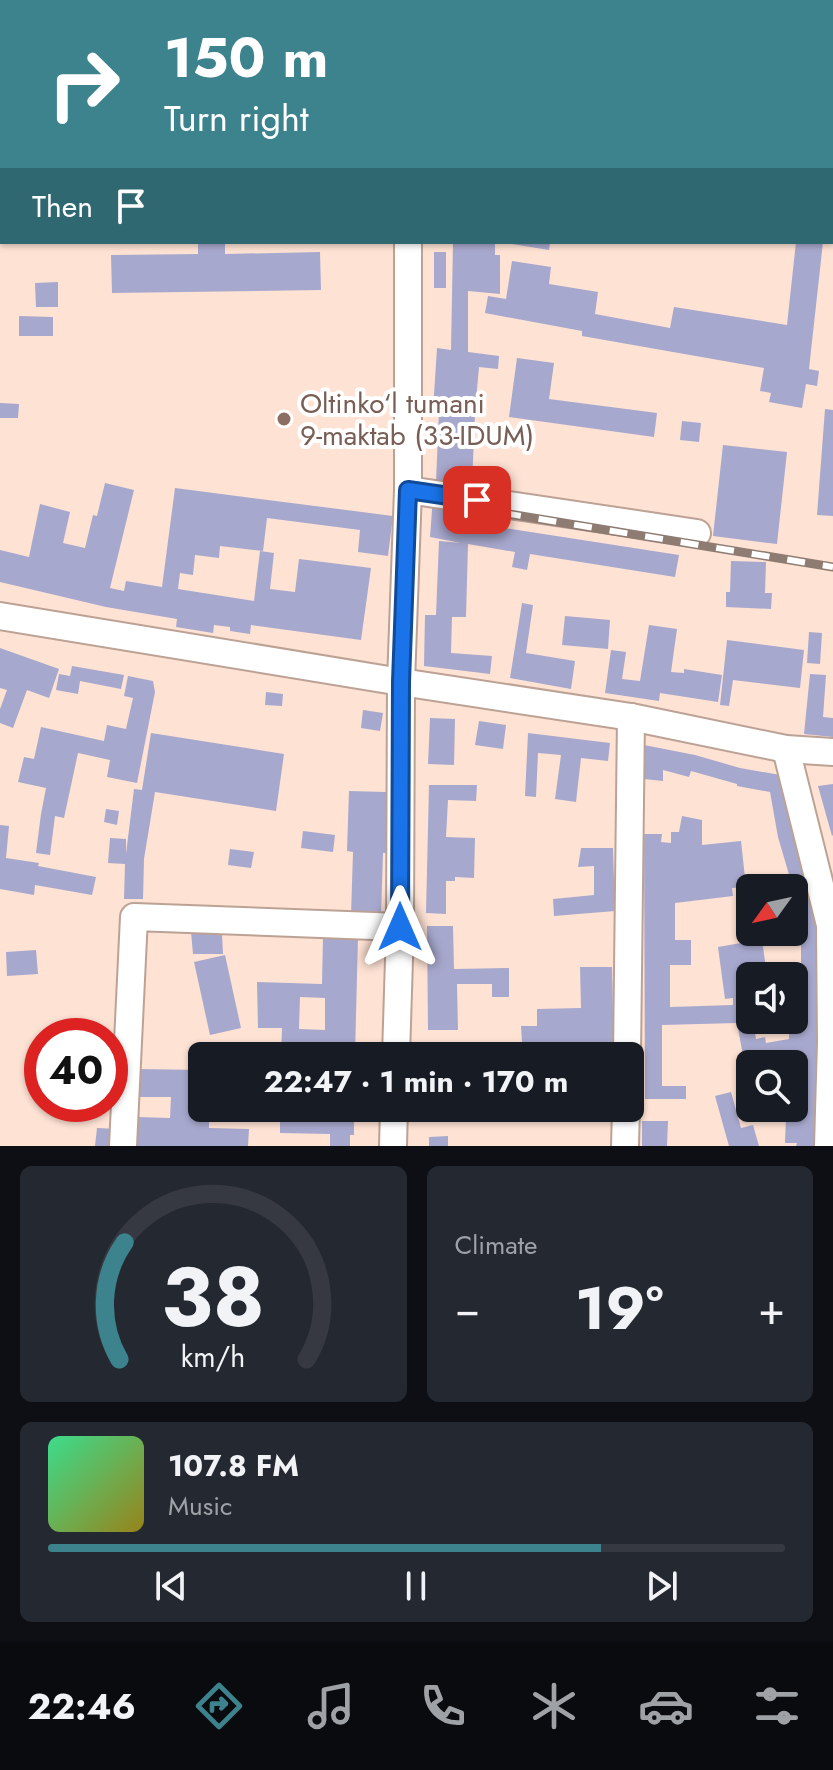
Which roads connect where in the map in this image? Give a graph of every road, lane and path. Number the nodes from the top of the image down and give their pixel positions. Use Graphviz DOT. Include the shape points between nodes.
graph roads {
  1 [pos="408,244"];
  2 [pos="408,490"];
  3 [pos="697,533"];
  4 [pos="0,616"];
  5 [pos="401,682"];
  6 [pos="631,717"];
  7 [pos="786,749"];
  8 [pos="833,752"];
  9 [pos="400,927"];
  10 [pos="396,1042"];
  11 [pos="627,1042"];
  12 [pos="832,1044"];
  13 [pos="394,1122"];
  14 [pos="626,1122"];
  15 [pos="123,1146"];
  16 [pos="393,1146"];
  17 [pos="625,1146"];
  18 [pos="828,1146"];
  1 -- 2 [label="street"];
  2 -- 3 [label="street"];
  2 -- 5 [label="street"];
  4 -- 5 [label="street"];
  5 -- 6 [label="street"];
  5 -- 9 [label="street"];
  6 -- 7 [label="street"];
  6 -- 11 [label="street"];
  7 -- 8 [label="street"];
  7 -- 12 [label="street" via="830,925"];
  9 -- 10 [label="street"];
  9 -- 15 [label="street" via="134,917"];
  12 -- 18 [label="street"];
  13 -- 16 [label="street"];
  14 -- 17 [label="street"];
}
